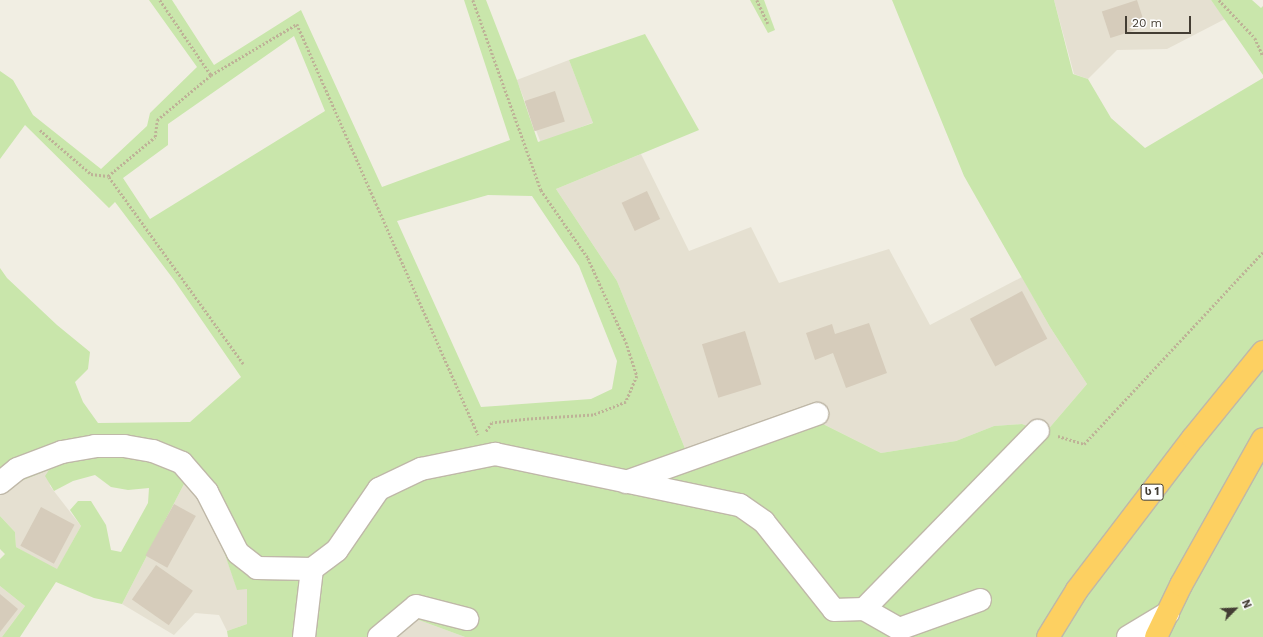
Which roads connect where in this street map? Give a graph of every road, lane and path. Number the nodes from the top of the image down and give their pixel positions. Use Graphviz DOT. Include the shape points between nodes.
graph roads {
  1 [pos="160,0"];
  2 [pos="473,0"];
  3 [pos="757,0"];
  4 [pos="1219,0"];
  5 [pos="768,24"];
  6 [pos="1263,56"];
  7 [pos="211,75"];
  8 [pos="40,130"];
  9 [pos="108,176"];
  10 [pos="1263,252"];
  11 [pos="1263,352"];
  12 [pos="243,364"];
  13 [pos="818,414"];
  14 [pos="1038,431"];
  15 [pos="1263,439"];
  16 [pos="480,449"];
  17 [pos="625,482"];
  18 [pos="0,483"];
  19 [pos="312,569"];
  20 [pos="980,600"];
  21 [pos="864,609"];
  22 [pos="1168,613"];
  23 [pos="467,620"];
  24 [pos="304,637"];
  25 [pos="379,637"];
  26 [pos="1048,637"];
  27 [pos="1128,637"];
  28 [pos="1156,637"];
  1 -- 7 [label="path"];
  2 -- 16 [label="path" via="541,190 588,258 626,342 637,376 626,402 593,416 492,423"];
  3 -- 5 [label="path"];
  4 -- 6 [label="path" via="1255,38"];
  7 -- 9 [label="path" via="158,120 155,137"];
  7 -- 16 [label="path" via="298,24"];
  8 -- 9 [label="path" via="91,174"];
  9 -- 12 [label="path"];
  10 -- 14 [label="path" via="1084,444"];
  11 -- 26 [label="highway, ს 1" via="1193,438 1077,590"];
  13 -- 17 [label="street"];
  14 -- 21 [label="street"];
  15 -- 22 [label="highway"];
  16 -- 17 [label="street"];
  16 -- 19 [label="street" via="421,469 379,489 337,550"];
  17 -- 21 [label="street" via="740,505 764,522 834,610"];
  18 -- 19 [label="street" via="17,469 62,452 95,446 124,446 153,451 182,463 207,492 238,553 257,568"];
  19 -- 24 [label="street"];
  20 -- 21 [label="street" via="899,628"];
  22 -- 27 [label="street"];
  22 -- 28 [label="highway"];
  23 -- 25 [label="street" via="416,606"];
}
